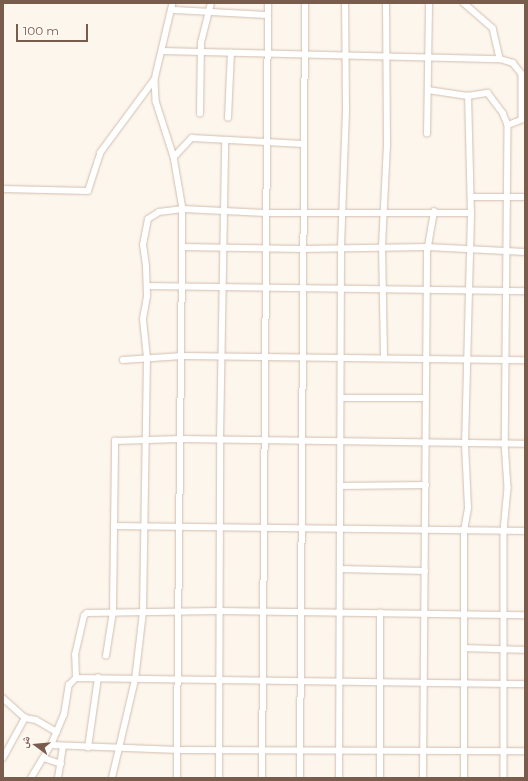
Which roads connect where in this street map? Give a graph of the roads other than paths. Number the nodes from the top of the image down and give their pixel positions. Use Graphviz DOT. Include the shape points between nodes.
graph roads {
  1 [pos="173,3"];
  2 [pos="211,3"];
  3 [pos="268,3"];
  4 [pos="305,3"];
  5 [pos="345,3"];
  6 [pos="386,3"];
  7 [pos="429,3"];
  8 [pos="464,3"];
  9 [pos="173,10"];
  10 [pos="208,12"];
  11 [pos="268,14"];
  12 [pos="162,51"];
  13 [pos="200,52"];
  14 [pos="267,52"];
  15 [pos="231,53"];
  16 [pos="305,53"];
  17 [pos="346,54"];
  18 [pos="386,55"];
  19 [pos="428,56"];
  20 [pos="500,59"];
  21 [pos="155,80"];
  22 [pos="524,81"];
  23 [pos="428,90"];
  24 [pos="468,96"];
  25 [pos="200,114"];
  26 [pos="228,118"];
  27 [pos="523,119"];
  28 [pos="508,125"];
  29 [pos="427,134"];
  30 [pos="225,142"];
  31 [pos="265,142"];
  32 [pos="303,144"];
  33 [pos="174,157"];
  34 [pos="3,189"];
  35 [pos="471,197"];
  36 [pos="507,197"];
  37 [pos="525,197"];
  38 [pos="183,209"];
  39 [pos="222,211"];
  40 [pos="343,212"];
  41 [pos="383,212"];
  42 [pos="434,212"];
  43 [pos="265,213"];
  44 [pos="302,213"];
  45 [pos="471,213"];
  46 [pos="183,247"];
  47 [pos="382,247"];
  48 [pos="427,247"];
  49 [pos="223,248"];
  50 [pos="265,248"];
  51 [pos="341,248"];
  52 [pos="302,249"];
  53 [pos="469,250"];
  54 [pos="506,252"];
  55 [pos="525,252"];
  56 [pos="147,286"];
  57 [pos="183,286"];
  58 [pos="224,287"];
  59 [pos="264,287"];
  60 [pos="342,288"];
  61 [pos="302,289"];
  62 [pos="383,289"];
  63 [pos="426,289"];
  64 [pos="468,290"];
  65 [pos="506,291"];
  66 [pos="525,291"];
  67 [pos="182,356"];
  68 [pos="221,357"];
  69 [pos="341,357"];
  70 [pos="147,358"];
  71 [pos="264,358"];
  72 [pos="302,358"];
  73 [pos="384,358"];
  74 [pos="426,358"];
  75 [pos="467,358"];
  76 [pos="122,360"];
  77 [pos="506,360"];
  78 [pos="525,360"];
  79 [pos="341,398"];
  80 [pos="425,398"];
  81 [pos="180,439"];
  82 [pos="147,440"];
  83 [pos="220,440"];
  84 [pos="263,441"];
  85 [pos="300,442"];
  86 [pos="340,442"];
  87 [pos="425,443"];
  88 [pos="505,443"];
  89 [pos="465,444"];
  90 [pos="525,444"];
  91 [pos="426,485"];
  92 [pos="340,486"];
  93 [pos="114,526"];
  94 [pos="146,527"];
  95 [pos="178,527"];
  96 [pos="219,527"];
  97 [pos="262,528"];
  98 [pos="300,529"];
  99 [pos="339,529"];
  100 [pos="425,530"];
  101 [pos="464,531"];
  102 [pos="504,531"];
  103 [pos="525,531"];
  104 [pos="340,569"];
  105 [pos="425,571"];
  106 [pos="220,611"];
  107 [pos="114,612"];
  108 [pos="144,612"];
  109 [pos="178,612"];
  110 [pos="264,612"];
  111 [pos="340,612"];
  112 [pos="380,613"];
  113 [pos="424,613"];
  114 [pos="300,614"];
  115 [pos="464,614"];
  116 [pos="505,615"];
  117 [pos="525,615"];
  118 [pos="464,648"];
  119 [pos="504,650"];
  120 [pos="525,650"];
  121 [pos="106,656"];
  122 [pos="76,678"];
  123 [pos="98,678"];
  124 [pos="220,679"];
  125 [pos="135,680"];
  126 [pos="178,680"];
  127 [pos="338,681"];
  128 [pos="262,682"];
  129 [pos="301,682"];
  130 [pos="381,682"];
  131 [pos="423,682"];
  132 [pos="465,682"];
  133 [pos="505,684"];
  134 [pos="525,684"];
  135 [pos="3,698"];
  136 [pos="25,718"];
  137 [pos="57,732"];
  138 [pos="52,745"];
  139 [pos="64,748"];
  140 [pos="88,748"];
  141 [pos="118,749"];
  142 [pos="219,749"];
  143 [pos="263,749"];
  144 [pos="339,749"];
  145 [pos="178,750"];
  146 [pos="300,750"];
  147 [pos="380,750"];
  148 [pos="423,750"];
  149 [pos="465,751"];
  150 [pos="504,751"];
  151 [pos="525,751"];
  152 [pos="3,758"];
  153 [pos="44,758"];
  154 [pos="60,764"];
  155 [pos="31,778"];
  156 [pos="58,778"];
  157 [pos="112,778"];
  158 [pos="177,778"];
  159 [pos="219,778"];
  160 [pos="262,778"];
  161 [pos="300,778"];
  162 [pos="339,778"];
  163 [pos="380,778"];
  164 [pos="423,778"];
  165 [pos="464,778"];
  166 [pos="504,778"];
  1 -- 9 [label="street"];
  2 -- 10 [label="street"];
  3 -- 11 [label="street"];
  4 -- 16 [label="street"];
  5 -- 17 [label="street"];
  6 -- 18 [label="street"];
  7 -- 19 [label="street"];
  8 -- 20 [label="street" via="493,28"];
  9 -- 10 [label="street"];
  9 -- 12 [label="street"];
  10 -- 11 [label="street"];
  10 -- 13 [label="street"];
  11 -- 14 [label="street"];
  12 -- 13 [label="street"];
  12 -- 21 [label="street"];
  13 -- 15 [label="street"];
  13 -- 25 [label="street"];
  14 -- 15 [label="street"];
  14 -- 16 [label="street"];
  14 -- 31 [label="street"];
  15 -- 26 [label="street"];
  16 -- 17 [label="street"];
  16 -- 32 [label="street"];
  17 -- 18 [label="street"];
  17 -- 40 [label="street"];
  18 -- 19 [label="street"];
  18 -- 41 [label="street" via="387,145"];
  19 -- 20 [label="street"];
  19 -- 23 [label="street"];
  20 -- 22 [label="street" via="519,68"];
  21 -- 33 [label="street" via="161,120"];
  21 -- 34 [label="street" via="100,153 88,191"];
  22 -- 27 [label="street"];
  23 -- 24 [label="street"];
  23 -- 29 [label="street"];
  24 -- 28 [label="street" via="479,92 488,94 503,113"];
  24 -- 35 [label="street"];
  27 -- 28 [label="street"];
  28 -- 36 [label="street"];
  30 -- 31 [label="street"];
  30 -- 33 [label="street" via="189,139"];
  30 -- 39 [label="street"];
  31 -- 32 [label="street"];
  31 -- 43 [label="street"];
  32 -- 44 [label="street"];
  33 -- 38 [label="street"];
  35 -- 36 [label="street"];
  35 -- 45 [label="street"];
  36 -- 37 [label="street"];
  36 -- 54 [label="street"];
  38 -- 39 [label="street"];
  38 -- 46 [label="street"];
  38 -- 56 [label="street" via="159,212 148,219 142,245"];
  39 -- 43 [label="street"];
  39 -- 49 [label="street"];
  40 -- 41 [label="street"];
  40 -- 44 [label="street"];
  40 -- 51 [label="street"];
  41 -- 42 [label="street"];
  41 -- 47 [label="street"];
  42 -- 45 [label="street"];
  42 -- 48 [label="street"];
  43 -- 44 [label="street"];
  43 -- 50 [label="street"];
  44 -- 52 [label="street"];
  45 -- 53 [label="street"];
  46 -- 49 [label="street"];
  46 -- 57 [label="street"];
  47 -- 48 [label="street"];
  47 -- 51 [label="street"];
  47 -- 62 [label="street"];
  48 -- 53 [label="street"];
  48 -- 63 [label="street"];
  49 -- 50 [label="street"];
  49 -- 58 [label="street"];
  50 -- 52 [label="street"];
  50 -- 59 [label="street"];
  51 -- 52 [label="street"];
  51 -- 60 [label="street"];
  52 -- 61 [label="street"];
  53 -- 54 [label="street"];
  53 -- 64 [label="street"];
  54 -- 55 [label="street"];
  54 -- 65 [label="street"];
  56 -- 57 [label="street"];
  56 -- 70 [label="street" via="142,319"];
  57 -- 58 [label="street"];
  57 -- 67 [label="street"];
  58 -- 59 [label="street"];
  58 -- 68 [label="street"];
  59 -- 61 [label="street"];
  59 -- 71 [label="street"];
  60 -- 61 [label="street"];
  60 -- 62 [label="street"];
  60 -- 69 [label="street"];
  61 -- 72 [label="street"];
  62 -- 63 [label="street"];
  62 -- 73 [label="street"];
  63 -- 64 [label="street"];
  63 -- 74 [label="street"];
  64 -- 65 [label="street"];
  64 -- 75 [label="street"];
  65 -- 66 [label="street"];
  65 -- 77 [label="street"];
  67 -- 68 [label="street"];
  67 -- 70 [label="street"];
  67 -- 81 [label="street"];
  68 -- 71 [label="street"];
  68 -- 83 [label="street"];
  69 -- 72 [label="street"];
  69 -- 73 [label="street"];
  69 -- 79 [label="street"];
  70 -- 76 [label="street"];
  70 -- 82 [label="street"];
  71 -- 72 [label="street"];
  71 -- 84 [label="street"];
  72 -- 85 [label="street"];
  73 -- 74 [label="street"];
  74 -- 75 [label="street"];
  74 -- 80 [label="street"];
  75 -- 77 [label="street"];
  75 -- 89 [label="street"];
  77 -- 78 [label="street"];
  77 -- 88 [label="street"];
  79 -- 80 [label="street"];
  79 -- 86 [label="street"];
  80 -- 87 [label="street"];
  81 -- 82 [label="street"];
  81 -- 83 [label="street"];
  81 -- 95 [label="street"];
  82 -- 93 [label="street" via="115,441"];
  82 -- 94 [label="street"];
  83 -- 84 [label="street"];
  83 -- 96 [label="street"];
  84 -- 85 [label="street"];
  84 -- 97 [label="street"];
  85 -- 86 [label="street"];
  85 -- 98 [label="street"];
  86 -- 87 [label="street"];
  86 -- 92 [label="street"];
  87 -- 89 [label="street"];
  87 -- 91 [label="street"];
  88 -- 89 [label="street"];
  88 -- 90 [label="street"];
  88 -- 102 [label="street" via="508,495"];
  89 -- 101 [label="street" via="468,508"];
  91 -- 92 [label="street"];
  91 -- 100 [label="street"];
  92 -- 99 [label="street"];
  93 -- 94 [label="street"];
  93 -- 107 [label="street"];
  94 -- 95 [label="street"];
  94 -- 108 [label="street"];
  95 -- 96 [label="street"];
  95 -- 109 [label="street"];
  96 -- 97 [label="street"];
  96 -- 106 [label="street"];
  97 -- 98 [label="street"];
  97 -- 110 [label="street"];
  98 -- 99 [label="street"];
  98 -- 114 [label="street"];
  99 -- 100 [label="street"];
  99 -- 104 [label="street"];
  100 -- 101 [label="street"];
  100 -- 105 [label="street"];
  101 -- 102 [label="street"];
  101 -- 115 [label="street"];
  102 -- 103 [label="street"];
  102 -- 116 [label="street"];
  104 -- 105 [label="street"];
  104 -- 111 [label="street"];
  105 -- 113 [label="street"];
  106 -- 109 [label="street"];
  106 -- 110 [label="street"];
  106 -- 124 [label="street"];
  107 -- 108 [label="street"];
  107 -- 121 [label="street"];
  107 -- 122 [label="street" via="85,614 75,656"];
  108 -- 109 [label="street"];
  108 -- 125 [label="street"];
  109 -- 126 [label="street"];
  110 -- 114 [label="street"];
  110 -- 128 [label="street"];
  111 -- 112 [label="street"];
  111 -- 114 [label="street"];
  111 -- 127 [label="street"];
  112 -- 113 [label="street"];
  112 -- 130 [label="street"];
  113 -- 115 [label="street"];
  113 -- 131 [label="street"];
  114 -- 129 [label="street"];
  115 -- 116 [label="street"];
  115 -- 118 [label="street"];
  116 -- 117 [label="street"];
  116 -- 119 [label="street"];
  118 -- 119 [label="street"];
  118 -- 132 [label="street"];
  119 -- 120 [label="street"];
  119 -- 133 [label="street"];
  122 -- 123 [label="street"];
  122 -- 137 [label="street" via="69,685 64,715"];
  123 -- 125 [label="street"];
  123 -- 140 [label="street"];
  124 -- 126 [label="street"];
  124 -- 128 [label="street"];
  124 -- 142 [label="street"];
  125 -- 126 [label="street"];
  125 -- 141 [label="street"];
  126 -- 145 [label="street"];
  127 -- 129 [label="street"];
  127 -- 130 [label="street"];
  127 -- 144 [label="street"];
  128 -- 129 [label="street"];
  128 -- 143 [label="street"];
  129 -- 146 [label="street"];
  130 -- 131 [label="street"];
  130 -- 147 [label="street"];
  131 -- 132 [label="street"];
  131 -- 148 [label="street"];
  132 -- 133 [label="street"];
  132 -- 149 [label="street"];
  133 -- 134 [label="street"];
  133 -- 150 [label="street"];
  135 -- 136 [label="street"];
  136 -- 137 [label="street" via="36,720"];
  136 -- 152 [label="street"];
  137 -- 138 [label="street"];
  138 -- 139 [label="street"];
  138 -- 153 [label="street"];
  139 -- 140 [label="street"];
  139 -- 154 [label="street"];
  140 -- 141 [label="street"];
  141 -- 145 [label="street"];
  141 -- 157 [label="street"];
  142 -- 143 [label="street"];
  142 -- 145 [label="street"];
  142 -- 159 [label="street"];
  143 -- 146 [label="street"];
  143 -- 160 [label="street"];
  144 -- 146 [label="street"];
  144 -- 147 [label="street"];
  144 -- 162 [label="street"];
  145 -- 158 [label="street"];
  146 -- 161 [label="street"];
  147 -- 148 [label="street"];
  147 -- 163 [label="street"];
  148 -- 149 [label="street"];
  148 -- 164 [label="street"];
  149 -- 150 [label="street"];
  149 -- 165 [label="street"];
  150 -- 151 [label="street"];
  150 -- 166 [label="street"];
  153 -- 154 [label="street"];
  153 -- 155 [label="street"];
  154 -- 156 [label="street"];
}
